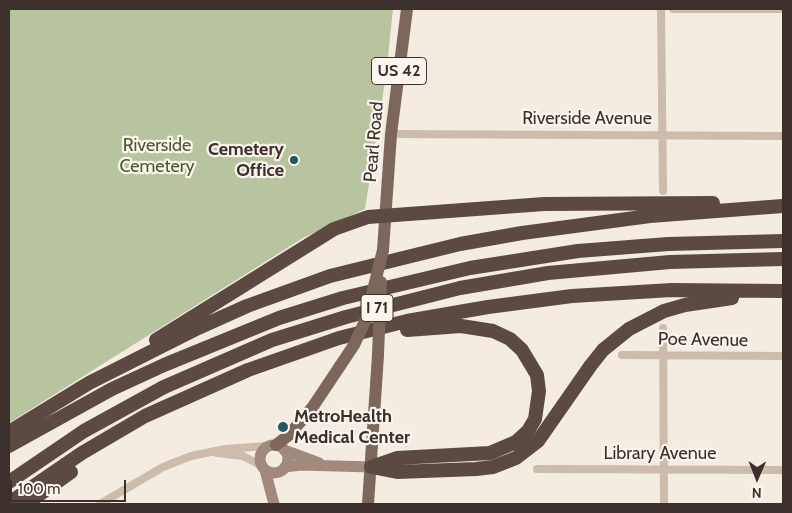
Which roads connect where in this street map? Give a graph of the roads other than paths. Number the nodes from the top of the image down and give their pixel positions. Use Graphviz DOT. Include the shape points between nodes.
graph roads {
  1 [pos="406,9"];
  2 [pos="661,9"];
  3 [pos="673,9"];
  4 [pos="764,9"];
  5 [pos="783,9"];
  6 [pos="391,134"];
  7 [pos="662,135"];
  8 [pos="783,136"];
  9 [pos="663,191"];
  10 [pos="783,205"];
  11 [pos="385,214"];
  12 [pos="783,241"];
  13 [pos="383,250"];
  14 [pos="783,259"];
  15 [pos="783,290"];
  16 [pos="783,296"];
  17 [pos="663,328"];
  18 [pos="622,355"];
  19 [pos="663,355"];
  20 [pos="783,356"];
  21 [pos="280,358"];
  22 [pos="89,382"];
  23 [pos="215,384"];
  24 [pos="9,432"];
  25 [pos="9,446"];
  26 [pos="276,447"];
  27 [pos="215,453"];
  28 [pos="325,465"];
  29 [pos="371,467"];
  30 [pos="263,468"];
  31 [pos="284,468"];
  32 [pos="538,469"];
  33 [pos="663,469"];
  34 [pos="783,470"];
  35 [pos="9,482"];
  36 [pos="9,503"];
  37 [pos="26,504"];
  38 [pos="100,504"];
  39 [pos="274,504"];
  40 [pos="368,504"];
  41 [pos="664,504"];
  1 -- 6 [label="main road, Pearl Road / US 42"];
  2 -- 7 [label="street"];
  3 -- 4 [label="street"];
  4 -- 5 [label="street"];
  6 -- 7 [label="street, Riverside Avenue"];
  6 -- 11 [label="main road, Pearl Road / US 42"];
  7 -- 8 [label="street, Riverside Avenue"];
  7 -- 9 [label="street"];
  10 -- 11 [label="highway" via="544,204"];
  10 -- 22 [label="highway" via="650,216 522,233 364,266 247,306"];
  11 -- 13 [label="main road, Pearl Road / US 42"];
  11 -- 22 [label="highway" via="334,229"];
  12 -- 25 [label="highway, I 71" via="668,244 578,251 470,268 343,298 279,318 164,365 112,389"];
  13 -- 26 [label="main road, bridge" via="361,332 312,408"];
  13 -- 29 [label="main road, US 42, bridge"];
  14 -- 35 [label="highway, I 71" via="670,262 548,273 460,288 346,317 272,340 164,387 84,431"];
  15 -- 21 [label="highway" via="664,290 528,301 407,321 339,338"];
  16 -- 29 [label="highway" via="724,298 684,305 629,329 597,358 538,442 505,463 476,469 397,472"];
  17 -- 19 [label="street"];
  18 -- 19 [label="street, Poe Avenue"];
  19 -- 20 [label="street, Poe Avenue"];
  19 -- 33 [label="street"];
  21 -- 23 [label="highway"];
  21 -- 29 [label="highway" via="362,337 428,327 461,326 493,331 510,339 532,362 537,375 538,406 528,431 516,442 490,453 397,458"];
  22 -- 24 [label="highway"];
  23 -- 36 [label="highway" via="115,433"];
  23 -- 37 [label="highway" via="133,431"];
  26 -- 27 [label="street" via="225,449"];
  26 -- 28 [label="street"];
  26 -- 30 [label="street" via="261,453"];
  26 -- 31 [label="street" via="288,458"];
  27 -- 30 [label="street" via="243,456"];
  27 -- 38 [label="street" via="190,456 163,466"];
  28 -- 29 [label="street"];
  28 -- 31 [label="street"];
  29 -- 40 [label="main road, US 42"];
  30 -- 31 [label="street" via="274,473"];
  30 -- 39 [label="street"];
  31 -- 39 [label="street"];
  32 -- 33 [label="street, Library Avenue"];
  33 -- 34 [label="street, Library Avenue"];
  33 -- 41 [label="street"];
}
